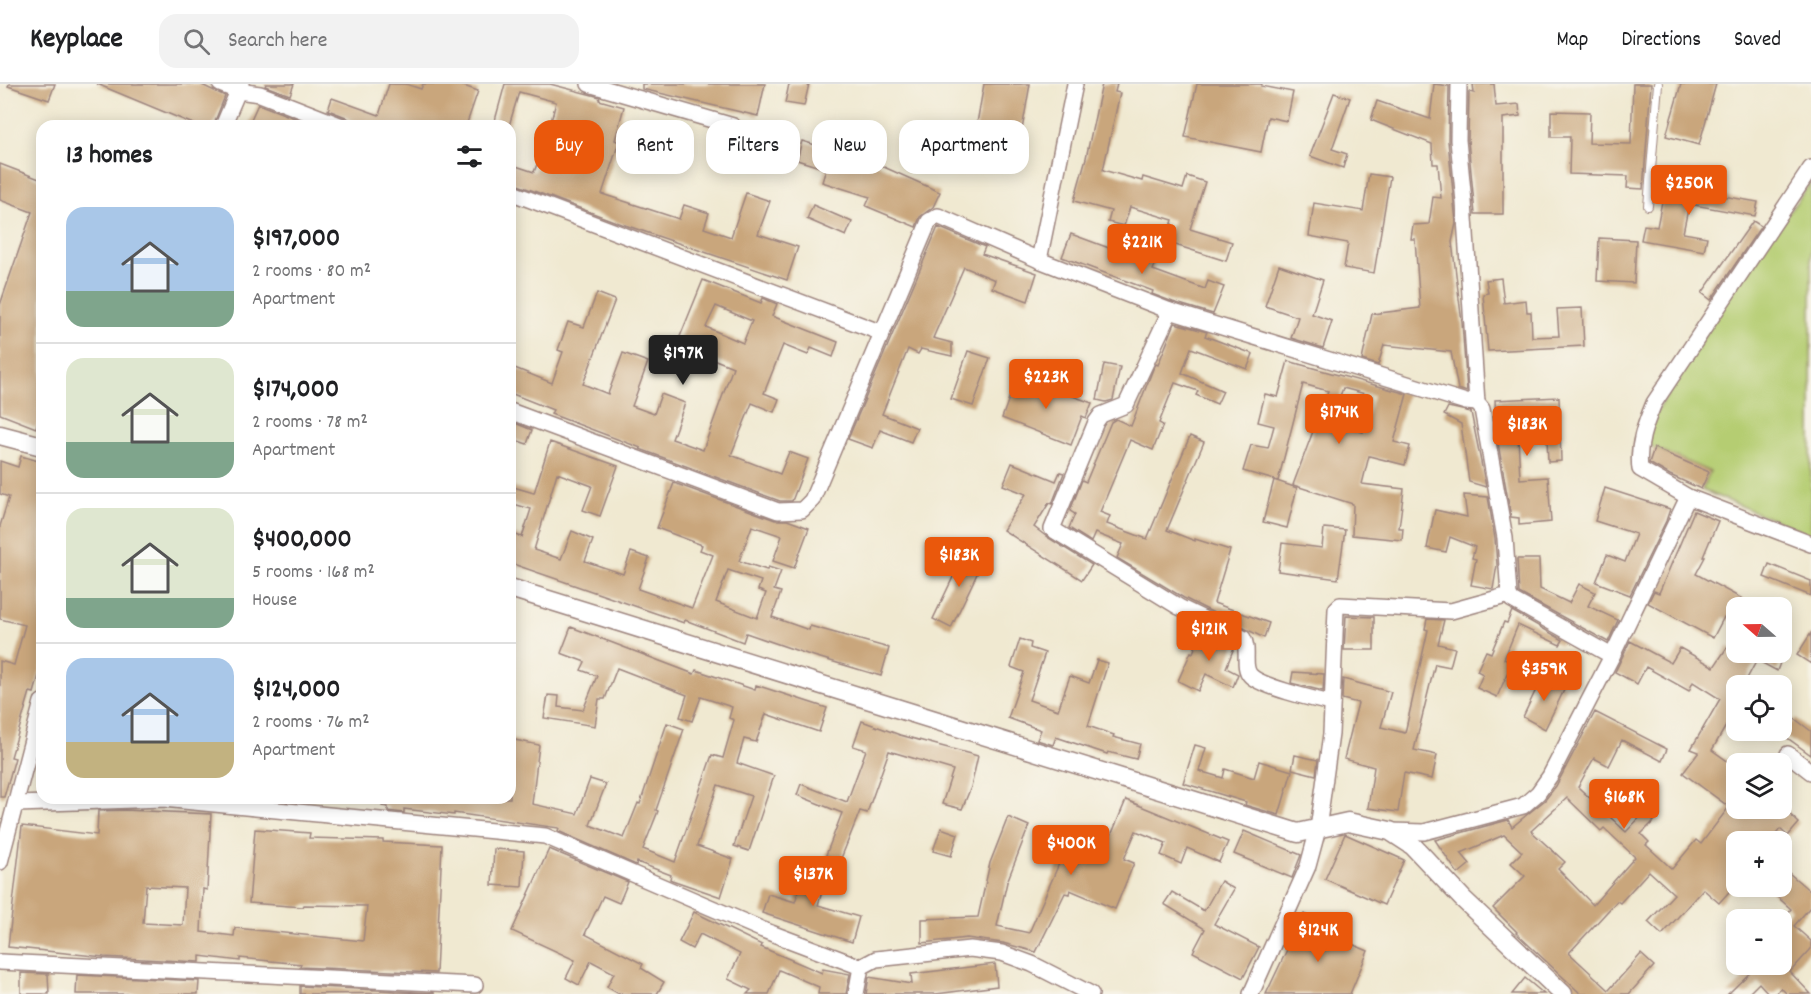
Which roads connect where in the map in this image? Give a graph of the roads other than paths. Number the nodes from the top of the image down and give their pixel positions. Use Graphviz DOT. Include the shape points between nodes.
graph roads {
  1 [pos="220,84"];
  2 [pos="589,84"];
  3 [pos="1075,84"];
  4 [pos="1459,84"];
  5 [pos="1658,84"];
  6 [pos="240,87"];
  7 [pos="226,120"];
  8 [pos="327,120"];
  9 [pos="712,120"];
  10 [pos="1811,168"];
  11 [pos="516,194"];
  12 [pos="1648,206"];
  13 [pos="1039,260"];
  14 [pos="1170,311"];
  15 [pos="882,333"];
  16 [pos="1477,403"];
  17 [pos="516,413"];
  18 [pos="0,435"];
  19 [pos="36,444"];
  20 [pos="1688,497"];
  21 [pos="1811,544"];
  22 [pos="516,590"];
  23 [pos="1509,595"];
  24 [pos="1612,656"];
  25 [pos="1332,703"];
  26 [pos="36,726"];
  27 [pos="1792,757"];
  28 [pos="1811,772"];
  29 [pos="36,803"];
  30 [pos="16,804"];
  31 [pos="215,804"];
  32 [pos="1318,829"];
  33 [pos="1390,831"];
  34 [pos="0,862"];
  35 [pos="0,962"];
  36 [pos="861,968"];
  37 [pos="475,985"];
  38 [pos="856,994"];
  39 [pos="1090,994"];
  40 [pos="1251,994"];
  41 [pos="1563,994"];
  1 -- 6 [label="street"];
  2 -- 9 [label="street"];
  3 -- 13 [label="street"];
  4 -- 16 [label="street" via="1458,140"];
  5 -- 12 [label="lane"];
  6 -- 7 [label="street"];
  6 -- 8 [label="street"];
  10 -- 20 [label="street" via="1653,403 1641,438 1640,469"];
  11 -- 15 [label="street"];
  13 -- 14 [label="street"];
  13 -- 15 [label="street" via="934,216"];
  14 -- 16 [label="street"];
  14 -- 25 [label="street" via="1126,405 1101,415 1096,422 1052,530 1179,607 1243,638 1250,675 1310,699"];
  15 -- 17 [label="street" via="812,500 802,510 778,511"];
  16 -- 23 [label="street" via="1482,409 1505,538"];
  18 -- 19 [label="street"];
  20 -- 21 [label="street"];
  20 -- 24 [label="street"];
  22 -- 32 [label="street" via="1298,833"];
  23 -- 24 [label="street"];
  23 -- 25 [label="street" via="1451,611 1340,605 1335,613"];
  24 -- 33 [label="street" via="1550,776 1523,806 1424,832"];
  25 -- 32 [label="street"];
  26 -- 30 [label="street"];
  27 -- 28 [label="street"];
  29 -- 30 [label="street"];
  30 -- 34 [label="street"];
  31 -- 36 [label="street" via="545,836"];
  32 -- 33 [label="street" via="1348,822"];
  32 -- 40 [label="street" via="1308,866"];
  33 -- 41 [label="street" via="1413,846"];
  35 -- 37 [label="street"];
  36 -- 38 [label="street"];
  36 -- 39 [label="street" via="876,959 970,949 1002,953 1032,963"];
}
